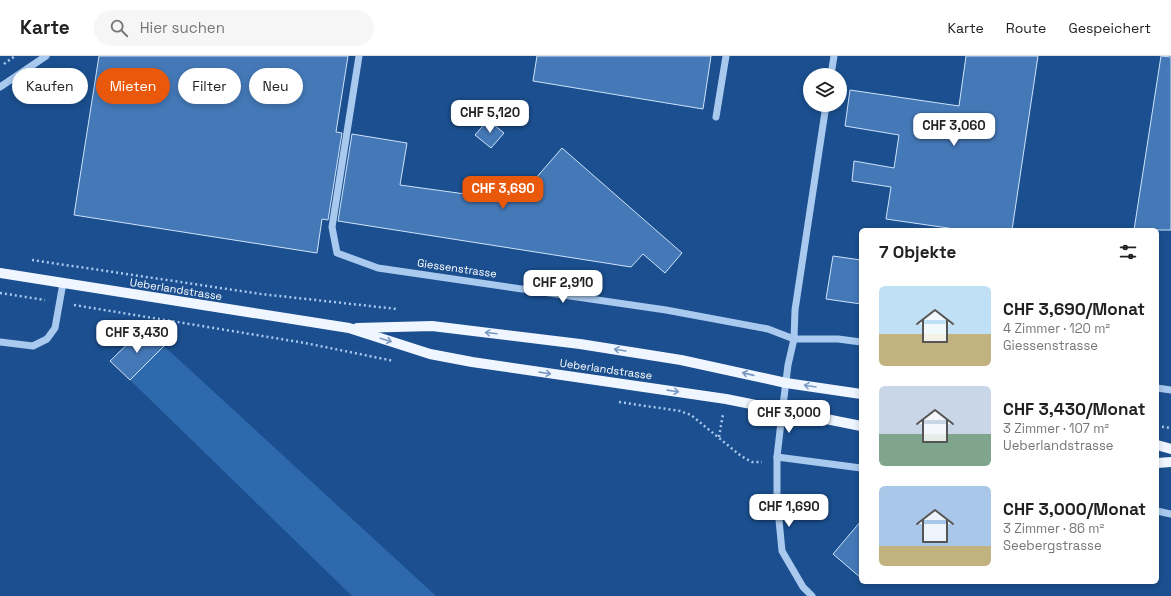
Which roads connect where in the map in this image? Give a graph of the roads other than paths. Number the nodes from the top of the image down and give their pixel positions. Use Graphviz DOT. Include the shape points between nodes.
graph roads {
  1 [pos="46,56"];
  2 [pos="359,56"];
  3 [pos="726,56"];
  4 [pos="834,56"];
  5 [pos="832,68"];
  6 [pos="0,87"];
  7 [pos="825,112"];
  8 [pos="716,117"];
  9 [pos="0,273"];
  10 [pos="63,284"];
  11 [pos="349,328"];
  12 [pos="794,339"];
  13 [pos="0,342"];
  14 [pos="859,342"];
  15 [pos="786,382"];
  16 [pos="1159,388"];
  17 [pos="1171,390"];
  18 [pos="859,394"];
  19 [pos="782,409"];
  20 [pos="859,426"];
  21 [pos="1159,445"];
  22 [pos="1171,449"];
  23 [pos="777,457"];
  24 [pos="1171,462"];
  25 [pos="1159,463"];
  26 [pos="859,468"];
  27 [pos="1159,511"];
  28 [pos="1171,514"];
  29 [pos="812,596"];
  1 -- 6 [label="street"];
  2 -- 12 [label="street, Giessenstrasse" via="332,227 337,254 378,268 666,310 768,329"];
  3 -- 8 [label="street"];
  4 -- 5 [label="street"];
  7 -- 12 [label="street" via="794,310"];
  9 -- 10 [label="main road, Ueberlandstrasse"];
  10 -- 11 [label="main road, Ueberlandstrasse"];
  10 -- 13 [label="street" via="55,328 47,339 33,346"];
  15 -- 11 [label="main road, Ueberlandstrasse, one-way" via="681,360 463,329 432,326"];
  11 -- 19 [label="main road, Ueberlandstrasse, one-way" via="430,354 472,362"];
  12 -- 14 [label="street, Giessenstrasse" via="838,338"];
  12 -- 15 [label="street"];
  18 -- 15 [label="main road, Ueberlandstrasse, one-way"];
  15 -- 19 [label="street"];
  16 -- 17 [label="street"];
  19 -- 20 [label="main road, Ueberlandstrasse"];
  19 -- 23 [label="street"];
  21 -- 22 [label="main road"];
  23 -- 26 [label="street"];
  23 -- 29 [label="street" via="777,499 782,552 803,587"];
  24 -- 25 [label="main road"];
  27 -- 28 [label="street"];
}
